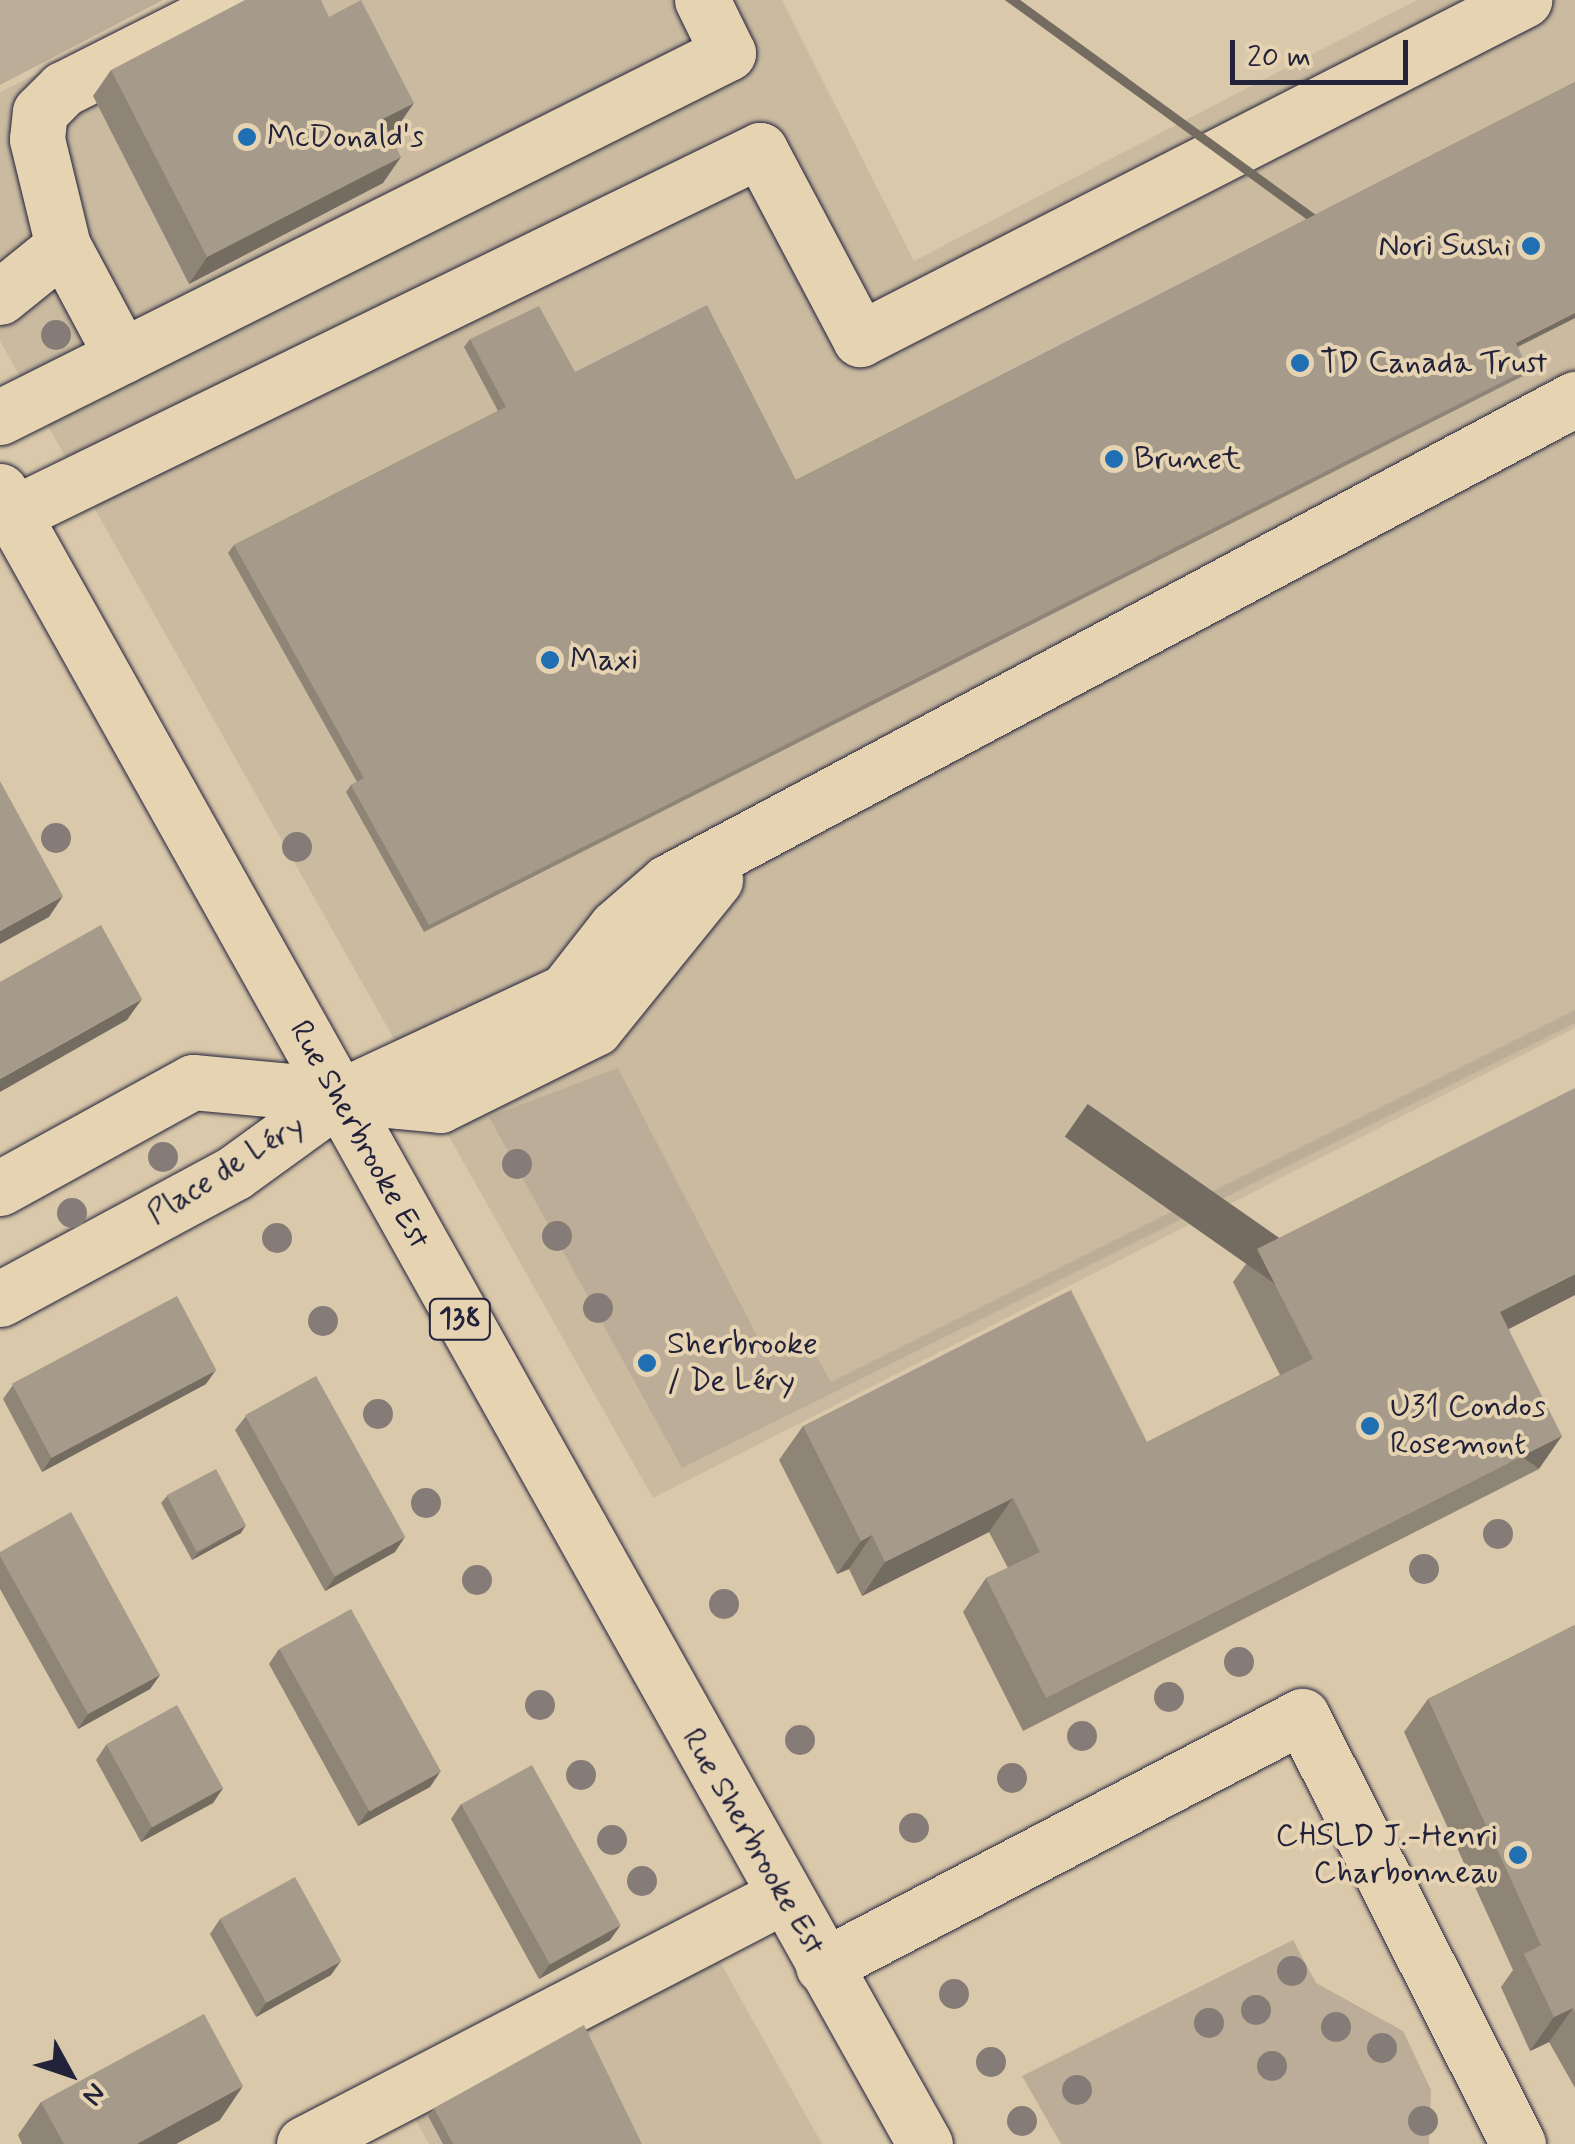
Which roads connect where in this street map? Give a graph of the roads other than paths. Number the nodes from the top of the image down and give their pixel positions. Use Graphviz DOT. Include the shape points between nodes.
graph roads {
  1 [pos="239,0"];
  2 [pos="702,0"];
  3 [pos="1524,0"];
  4 [pos="63,246"];
  5 [pos="0,297"];
  6 [pos="122,356"];
  7 [pos="1575,399"];
  8 [pos="0,418"];
  9 [pos="7,503"];
  10 [pos="338,1097"];
  11 [pos="0,1188"];
  12 [pos="0,1299"];
  13 [pos="783,1896"];
  14 [pos="824,1966"];
  15 [pos="304,2144"];
  16 [pos="925,2144"];
  17 [pos="1518,2144"];
  1 -- 4 [label="main road" via="62,89 40,112 37,139"];
  2 -- 6 [label="main road" via="728,53"];
  3 -- 9 [label="main road" via="860,339 760,150"];
  4 -- 5 [label="main road"];
  4 -- 6 [label="main road"];
  6 -- 8 [label="main road"];
  7 -- 10 [label="main road" via="668,882 616,927 566,991"];
  9 -- 10 [label="main road, Rue Sherbrooke Est / 138"];
  10 -- 11 [label="main road, Place de Léry" via="192,1082"];
  10 -- 12 [label="main road, Place de Léry" via="234,1173"];
  10 -- 13 [label="main road, Rue Sherbrooke Est / 138"];
  13 -- 14 [label="main road, Rue Sherbrooke Est / 138"];
  13 -- 15 [label="main road"];
  14 -- 16 [label="main road, Rue Sherbrooke Est / 138"];
  14 -- 17 [label="main road" via="1302,1716"];
}
